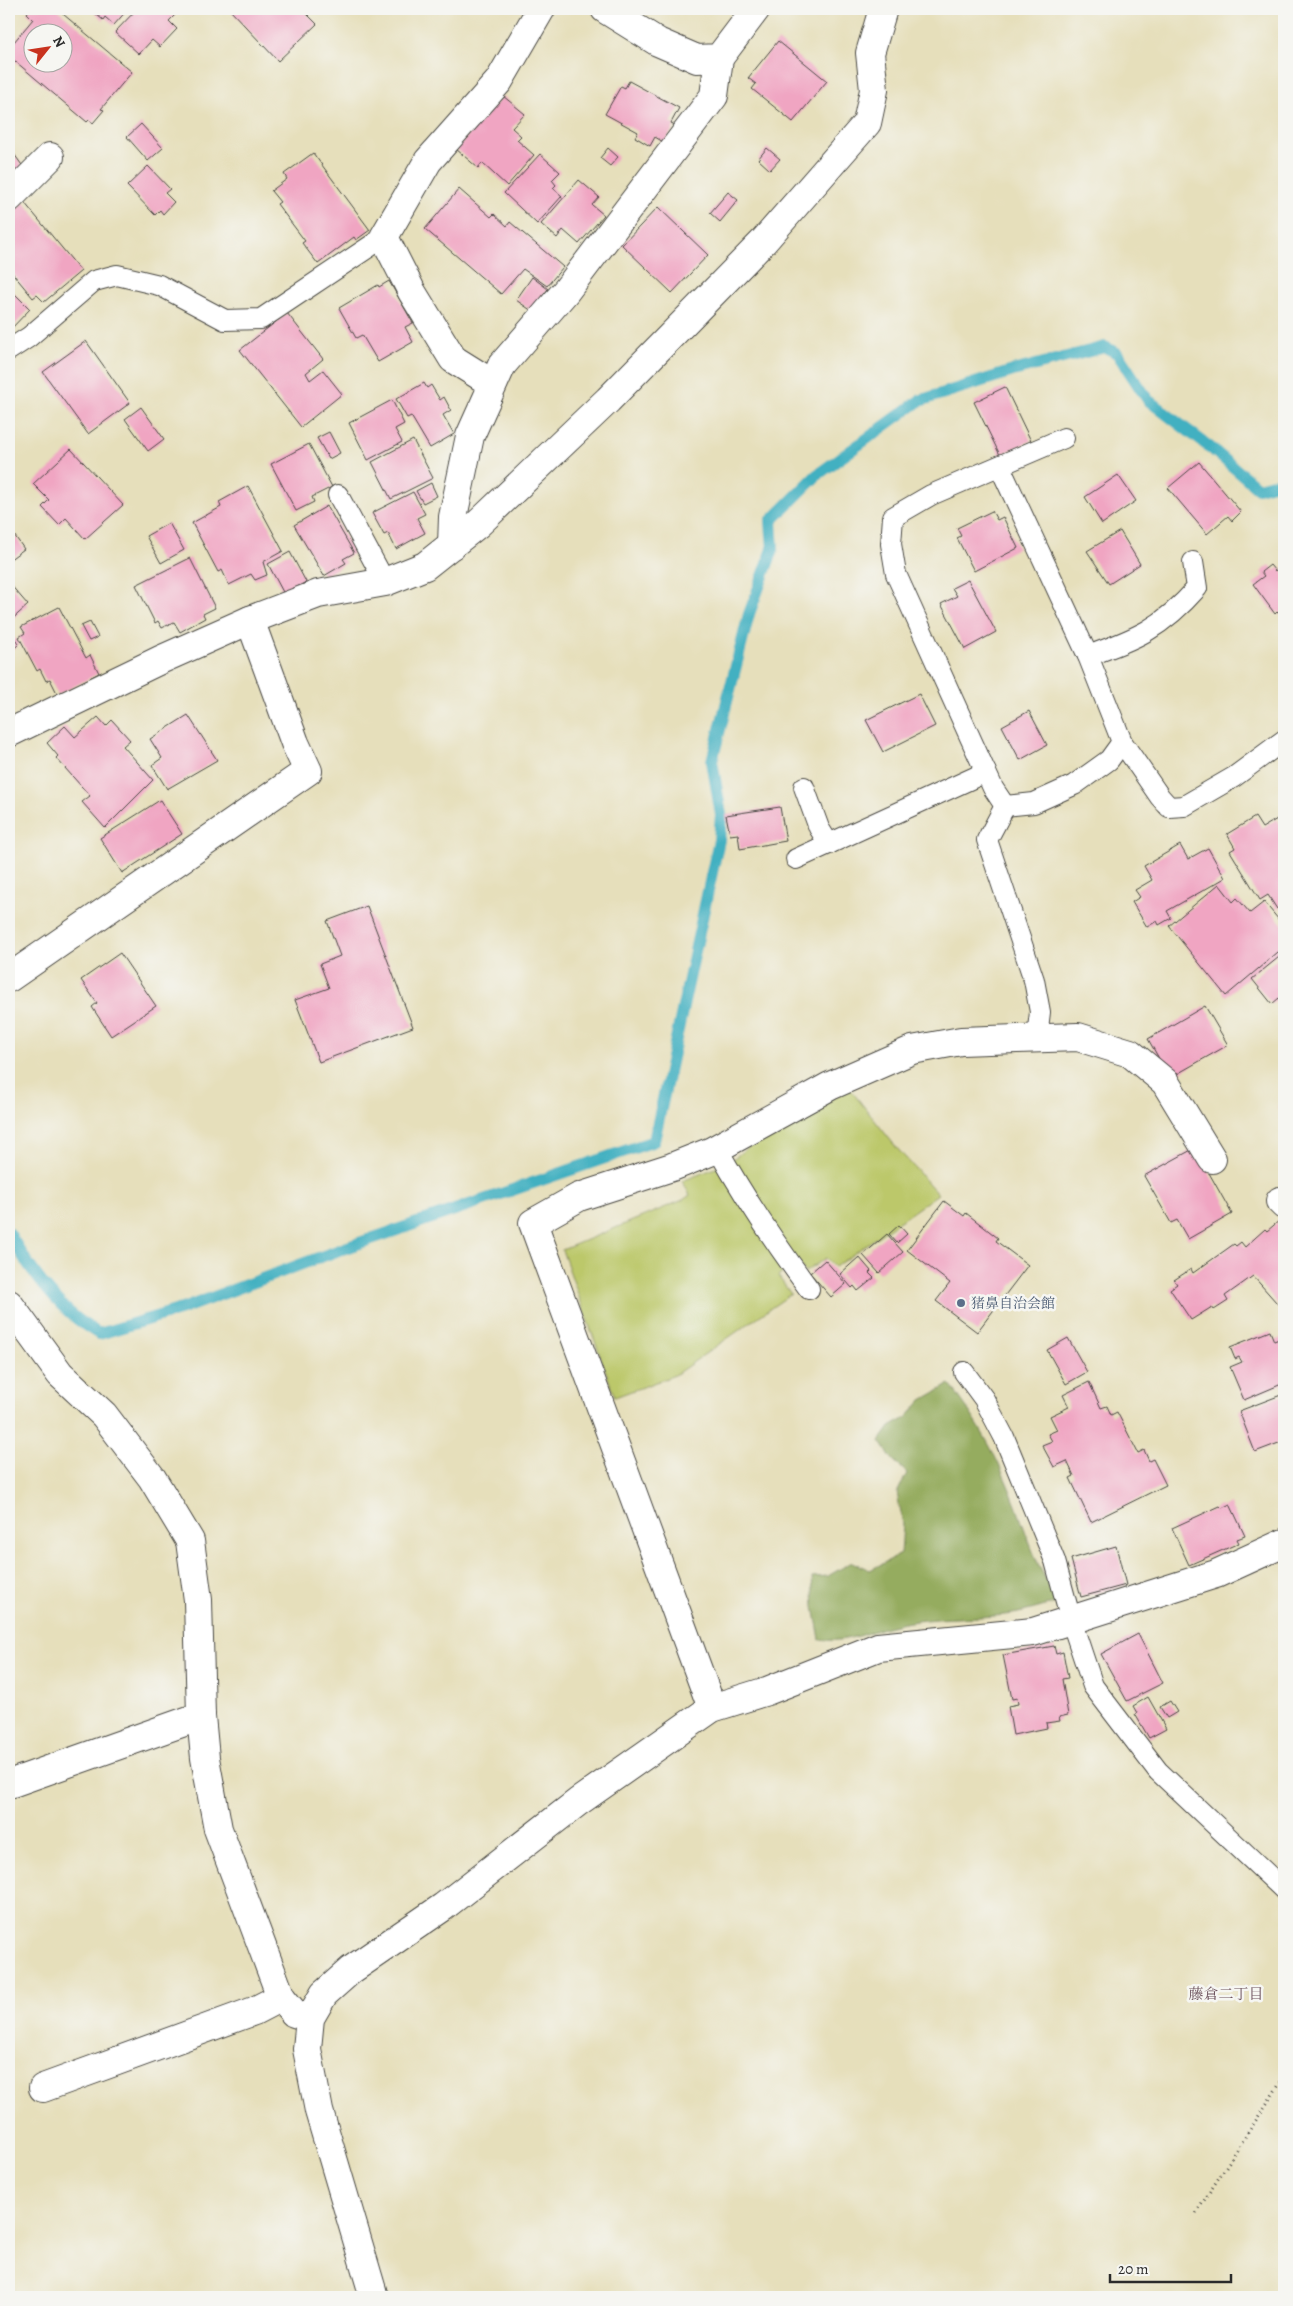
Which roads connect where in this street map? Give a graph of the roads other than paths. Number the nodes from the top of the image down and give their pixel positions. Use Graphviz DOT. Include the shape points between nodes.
graph roads {
  1 [pos="541,9"];
  2 [pos="605,9"];
  3 [pos="756,9"];
  4 [pos="883,9"];
  5 [pos="719,58"];
  6 [pos="50,157"];
  7 [pos="9,198"];
  8 [pos="384,237"];
  9 [pos="9,350"];
  10 [pos="494,384"];
  11 [pos="1064,438"];
  12 [pos="1000,467"];
  13 [pos="338,494"];
  14 [pos="452,545"];
  15 [pos="1194,562"];
  16 [pos="385,582"];
  17 [pos="250,620"];
  18 [pos="1088,656"];
  19 [pos="9,733"];
  20 [pos="1284,740"];
  21 [pos="1122,742"];
  22 [pos="986,772"];
  23 [pos="804,787"];
  24 [pos="1005,806"];
  25 [pos="829,844"];
  26 [pos="796,859"];
  27 [pos="9,978"];
  28 [pos="1038,1037"];
  29 [pos="717,1148"];
  30 [pos="1212,1160"];
  31 [pos="808,1288"];
  32 [pos="9,1304"];
  33 [pos="964,1372"];
  34 [pos="1284,1543"];
  35 [pos="1071,1620"];
  36 [pos="712,1708"];
  37 [pos="201,1716"];
  38 [pos="9,1784"];
  39 [pos="1284,1890"];
  40 [pos="281,1997"];
  41 [pos="310,2018"];
  42 [pos="43,2088"];
  43 [pos="374,2297"];
  1 -- 8 [label="street" via="500,81 428,161"];
  2 -- 5 [label="street" via="658,42 697,59"];
  3 -- 5 [label="street"];
  4 -- 14 [label="street" via="870,53 874,90 867,123 743,262 608,400"];
  5 -- 10 [label="street" via="714,96 566,291 502,365"];
  6 -- 7 [label="street"];
  8 -- 9 [label="lane" via="260,319 225,320 159,285 117,275 94,281 29,337"];
  8 -- 10 [label="street" via="412,292 453,359"];
  10 -- 14 [label="street" via="470,436 453,517"];
  11 -- 12 [label="lane"];
  12 -- 18 [label="lane"];
  12 -- 22 [label="lane" via="931,496 893,517 891,544 896,574"];
  13 -- 16 [label="lane"];
  14 -- 16 [label="street" via="426,566"];
  15 -- 18 [label="lane" via="1197,588 1177,611 1132,640"];
  16 -- 17 [label="street" via="318,594"];
  17 -- 19 [label="street"];
  17 -- 27 [label="street" via="308,771"];
  18 -- 21 [label="lane"];
  20 -- 21 [label="lane" via="1234,777 1184,806 1169,807"];
  21 -- 24 [label="lane" via="1109,760 1074,785 1034,803"];
  22 -- 24 [label="lane"];
  22 -- 25 [label="lane"];
  23 -- 25 [label="lane" via="819,828"];
  24 -- 28 [label="lane" via="987,840 1034,980 1040,1012"];
  25 -- 26 [label="lane"];
  28 -- 29 [label="street" via="961,1041 912,1050 830,1086"];
  28 -- 30 [label="street" via="1078,1037 1130,1053 1165,1082"];
  29 -- 31 [label="lane" via="737,1186"];
  29 -- 36 [label="street" via="672,1167 579,1197 533,1223"];
  32 -- 37 [label="street" via="60,1374 104,1415 152,1478 190,1542 198,1600"];
  33 -- 35 [label="lane" via="984,1399 1004,1437 1055,1562"];
  34 -- 35 [label="street" via="1216,1574"];
  35 -- 36 [label="street" via="1033,1632 878,1647 767,1692"];
  35 -- 39 [label="lane" via="1093,1686 1128,1733 1158,1771"];
  36 -- 41 [label="street" via="578,1802 443,1907 351,1970 324,1994"];
  37 -- 38 [label="street"];
  37 -- 40 [label="street" via="218,1829"];
  40 -- 41 [label="street" via="294,2013"];
  40 -- 42 [label="street" via="254,2011"];
  41 -- 43 [label="street" via="307,2049 319,2111"];
}
